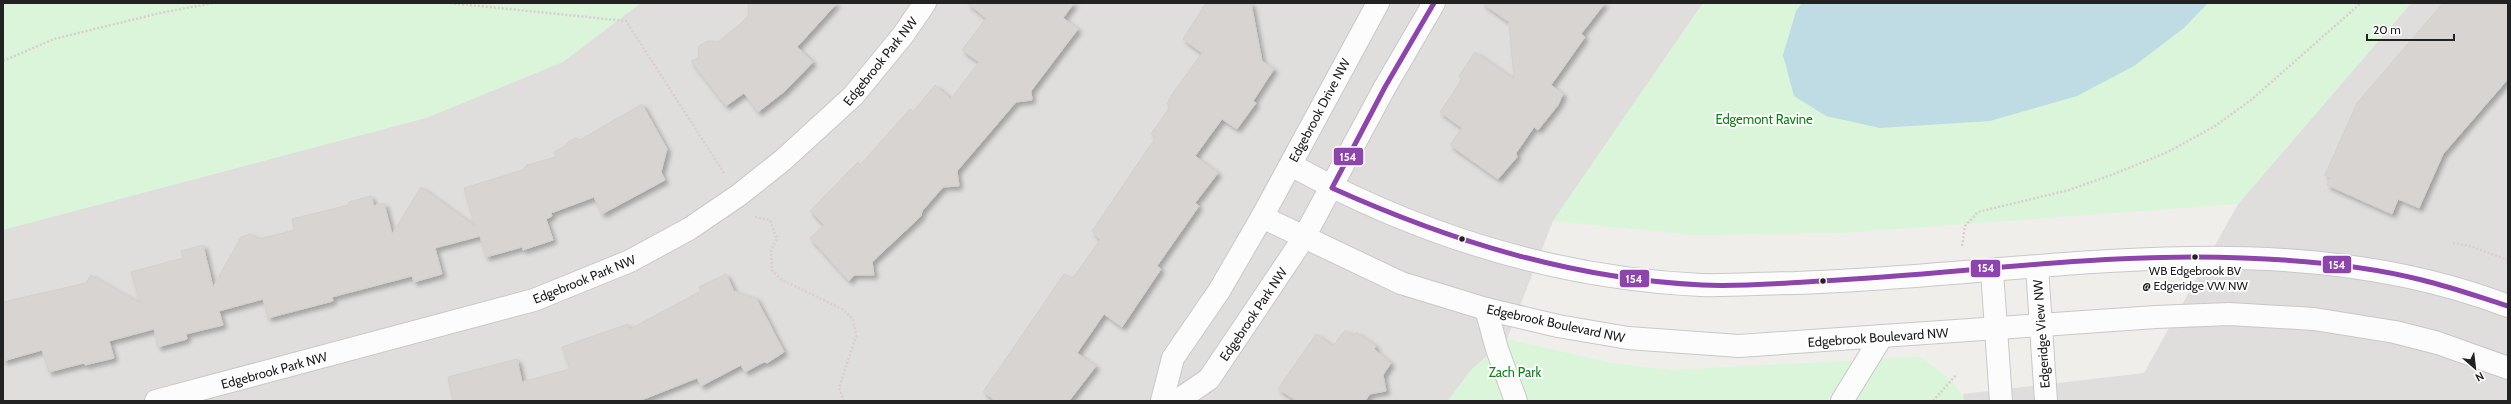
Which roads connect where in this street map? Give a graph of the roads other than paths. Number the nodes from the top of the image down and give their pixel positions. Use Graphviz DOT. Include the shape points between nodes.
graph roads {
  1 [pos="925,3"];
  2 [pos="1378,3"];
  3 [pos="1434,3"];
  4 [pos="1291,164"];
  5 [pos="1332,188"];
  6 [pos="1262,218"];
  7 [pos="1303,239"];
  8 [pos="2037,267"];
  9 [pos="1992,270"];
  10 [pos="2508,306"];
  11 [pos="1486,309"];
  12 [pos="2040,324"];
  13 [pos="1996,328"];
  14 [pos="1882,336"];
  15 [pos="2508,368"];
  16 [pos="156,401"];
  17 [pos="1162,401"];
  18 [pos="1178,401"];
  19 [pos="1516,401"];
  20 [pos="1842,401"];
  21 [pos="2001,401"];
  22 [pos="2046,401"];
  1 -- 16 [label="street, Edgebrook Park NW" via="903,35 853,96 783,160 689,229 630,262 534,300"];
  2 -- 4 [label="street, Edgebrook Drive NW"];
  3 -- 5 [label="street" via="1385,87"];
  4 -- 5 [label="street"];
  4 -- 6 [label="street, Edgebrook Drive NW"];
  5 -- 7 [label="street, Edgebrook Park NW"];
  5 -- 9 [label="street" via="1408,222 1486,249 1565,269 1635,280 1704,285 1790,283"];
  6 -- 7 [label="street, Edgebrook Boulevard NW"];
  6 -- 17 [label="street" via="1219,291 1174,358"];
  7 -- 11 [label="street, Edgebrook Boulevard NW" via="1401,283"];
  7 -- 18 [label="street, Edgebrook Park NW" via="1209,379"];
  8 -- 9 [label="street"];
  8 -- 10 [label="street" via="2236,256 2290,258 2397,274 2474,293"];
  8 -- 12 [label="street, Edgeridge View NW"];
  9 -- 13 [label="street"];
  11 -- 14 [label="street, Edgebrook Boulevard NW" via="1558,326 1636,339 1739,346"];
  11 -- 19 [label="street"];
  12 -- 13 [label="street, Edgebrook Boulevard NW"];
  12 -- 15 [label="street, Edgebrook Boulevard NW" via="2228,314 2314,319 2395,332 2438,343"];
  12 -- 22 [label="street, Edgeridge View NW"];
  13 -- 14 [label="street, Edgebrook Boulevard NW"];
  13 -- 21 [label="street"];
  14 -- 20 [label="street"];
}
